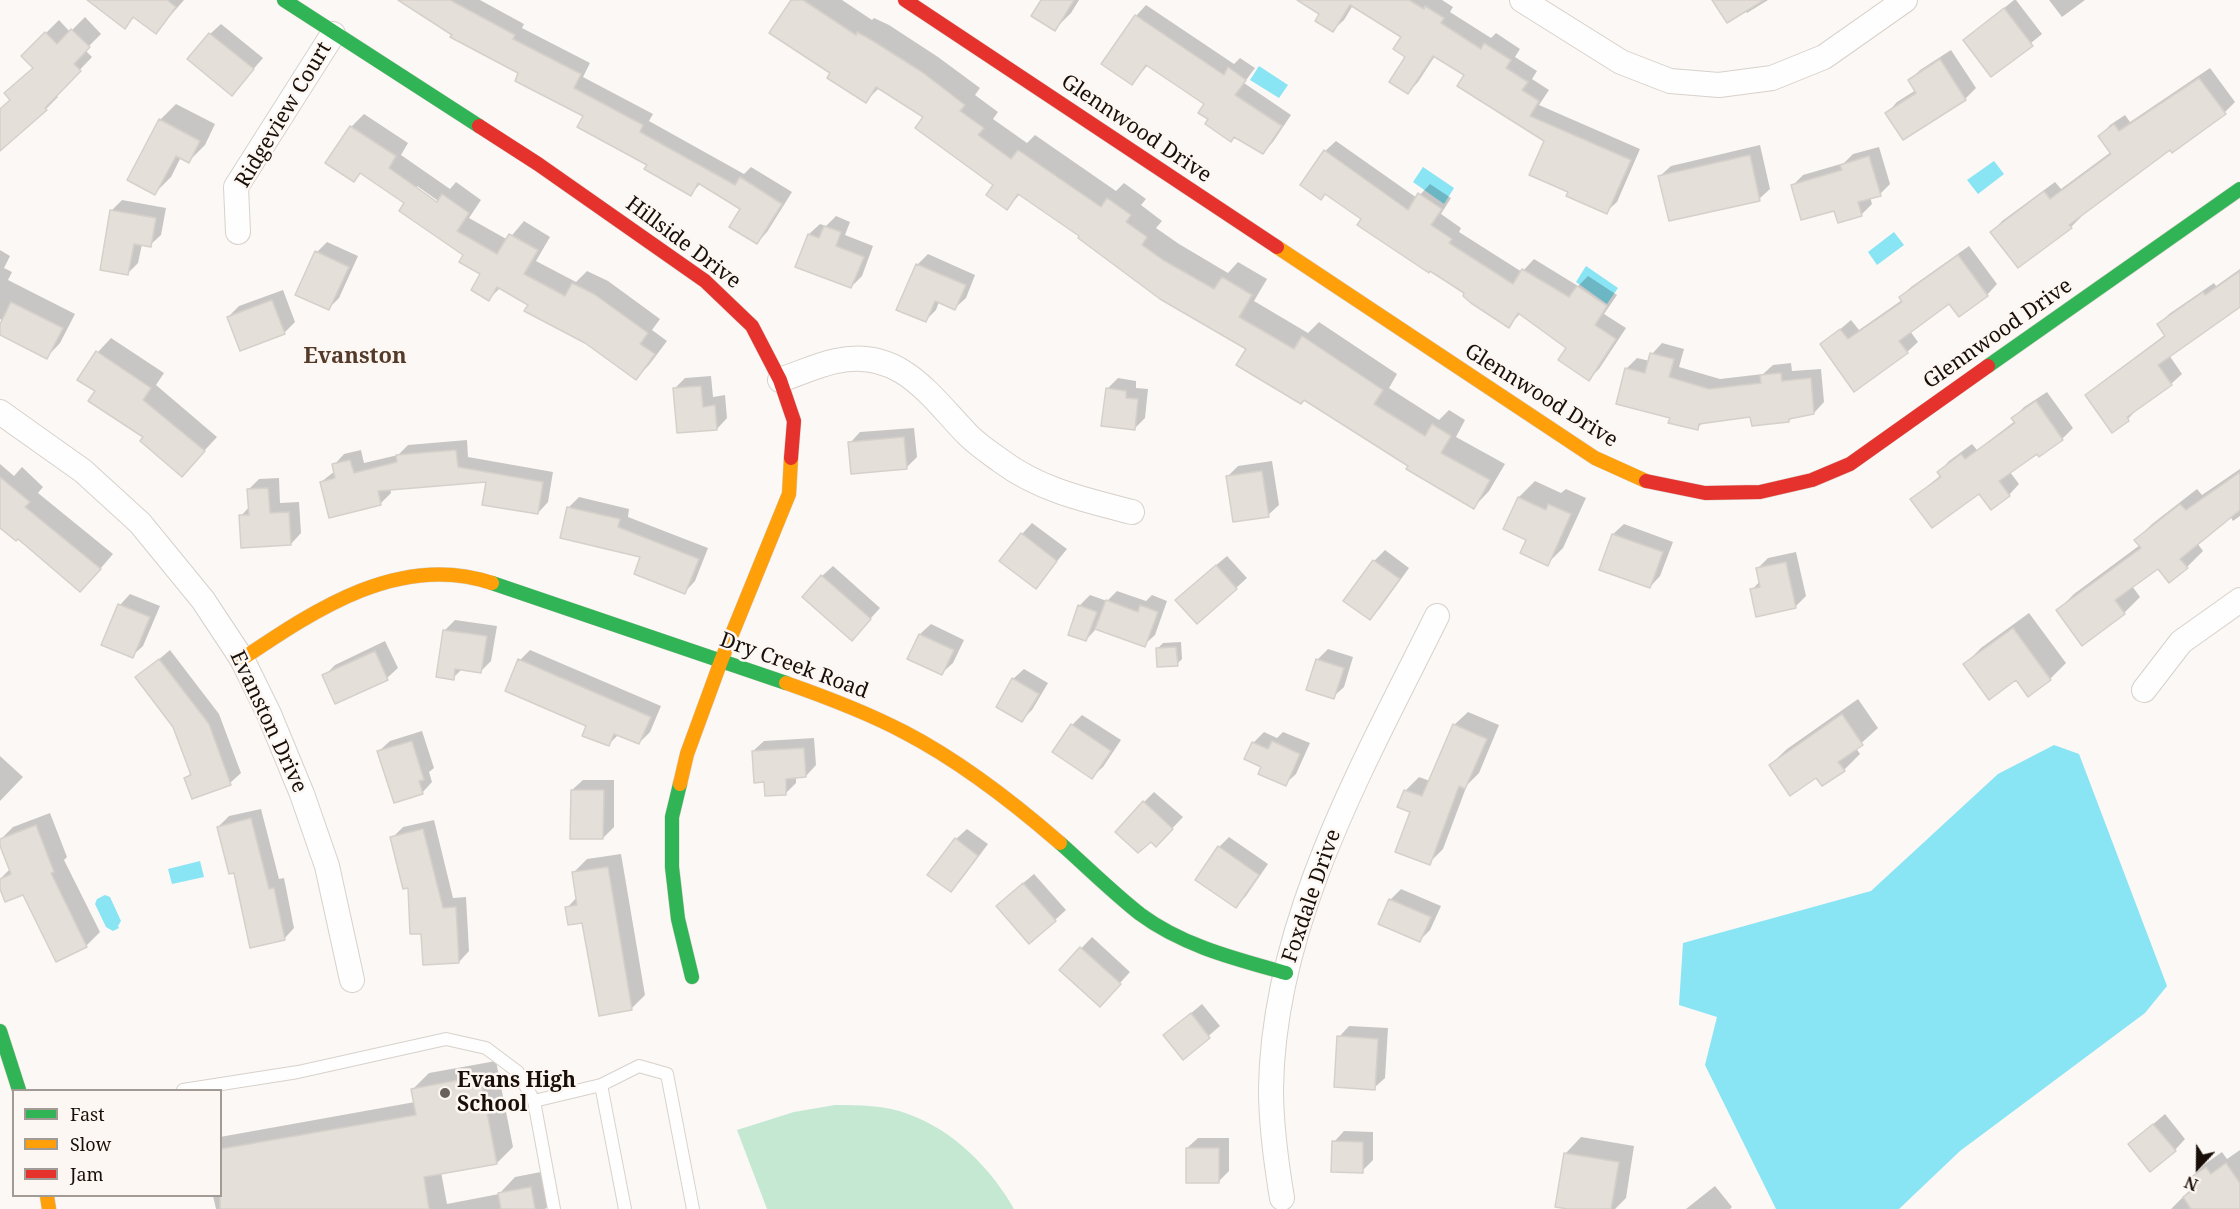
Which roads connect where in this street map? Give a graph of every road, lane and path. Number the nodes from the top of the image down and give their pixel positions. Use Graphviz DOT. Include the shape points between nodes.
graph roads {
  1 [pos="284,0"];
  2 [pos="1522,0"];
  3 [pos="914,2"];
  4 [pos="1891,4"];
  5 [pos="333,34"];
  6 [pos="2240,189"];
  7 [pos="238,232"];
  8 [pos="780,380"];
  9 [pos="0,412"];
  10 [pos="1132,512"];
  11 [pos="2240,600"];
  12 [pos="1437,616"];
  13 [pos="242,659"];
  14 [pos="721,661"];
  15 [pos="2144,690"];
  16 [pos="1287,973"];
  17 [pos="692,977"];
  18 [pos="352,980"];
  19 [pos="0,1031"];
  20 [pos="601,1085"];
  21 [pos="19,1089"];
  22 [pos="189,1089"];
  23 [pos="534,1101"];
  24 [pos="1282,1197"];
  25 [pos="554,1209"];
  26 [pos="625,1209"];
  27 [pos="693,1209"];
  1 -- 5 [label="street, Hillside Drive"];
  2 -- 4 [label="street" via="1621,62 1670,81 1719,85 1772,78 1824,57"];
  3 -- 6 [label="street, Glennwood Drive" via="1594,458 1652,484 1705,493 1760,492 1812,480 1850,464"];
  5 -- 7 [label="street, Ridgeview Court" via="236,187"];
  5 -- 8 [label="street, Hillside Drive" via="537,164 705,281 752,326"];
  8 -- 10 [label="street" via="837,361 868,359 896,368 926,388 970,437 1033,482 1067,496"];
  8 -- 14 [label="street, Hillside Drive" via="794,421 789,494"];
  9 -- 13 [label="street, Evanston Drive" via="83,471 140,523 203,600"];
  11 -- 15 [label="street" via="2181,642"];
  12 -- 16 [label="street, Foxdale Drive" via="1327,844 1304,908"];
  13 -- 14 [label="street, Dry Creek Road" via="335,601 399,577 444,573 486,582"];
  13 -- 18 [label="street, Evanston Drive" via="269,714 324,856"];
  14 -- 16 [label="street, Dry Creek Road" via="843,703 905,732 968,771 1045,830 1141,914 1179,937 1227,957"];
  14 -- 17 [label="street, Hillside Drive" via="687,754 672,817 672,867"];
  16 -- 24 [label="street, Foxdale Drive" via="1271,1088 1274,1155"];
  19 -- 21 [label="street"];
  20 -- 23 [label="lane"];
  20 -- 26 [label="lane"];
  20 -- 27 [label="lane" via="639,1066 667,1074"];
  22 -- 23 [label="lane" via="298,1071 446,1039 486,1048 495,1054 518,1072"];
  23 -- 25 [label="lane"];
}
